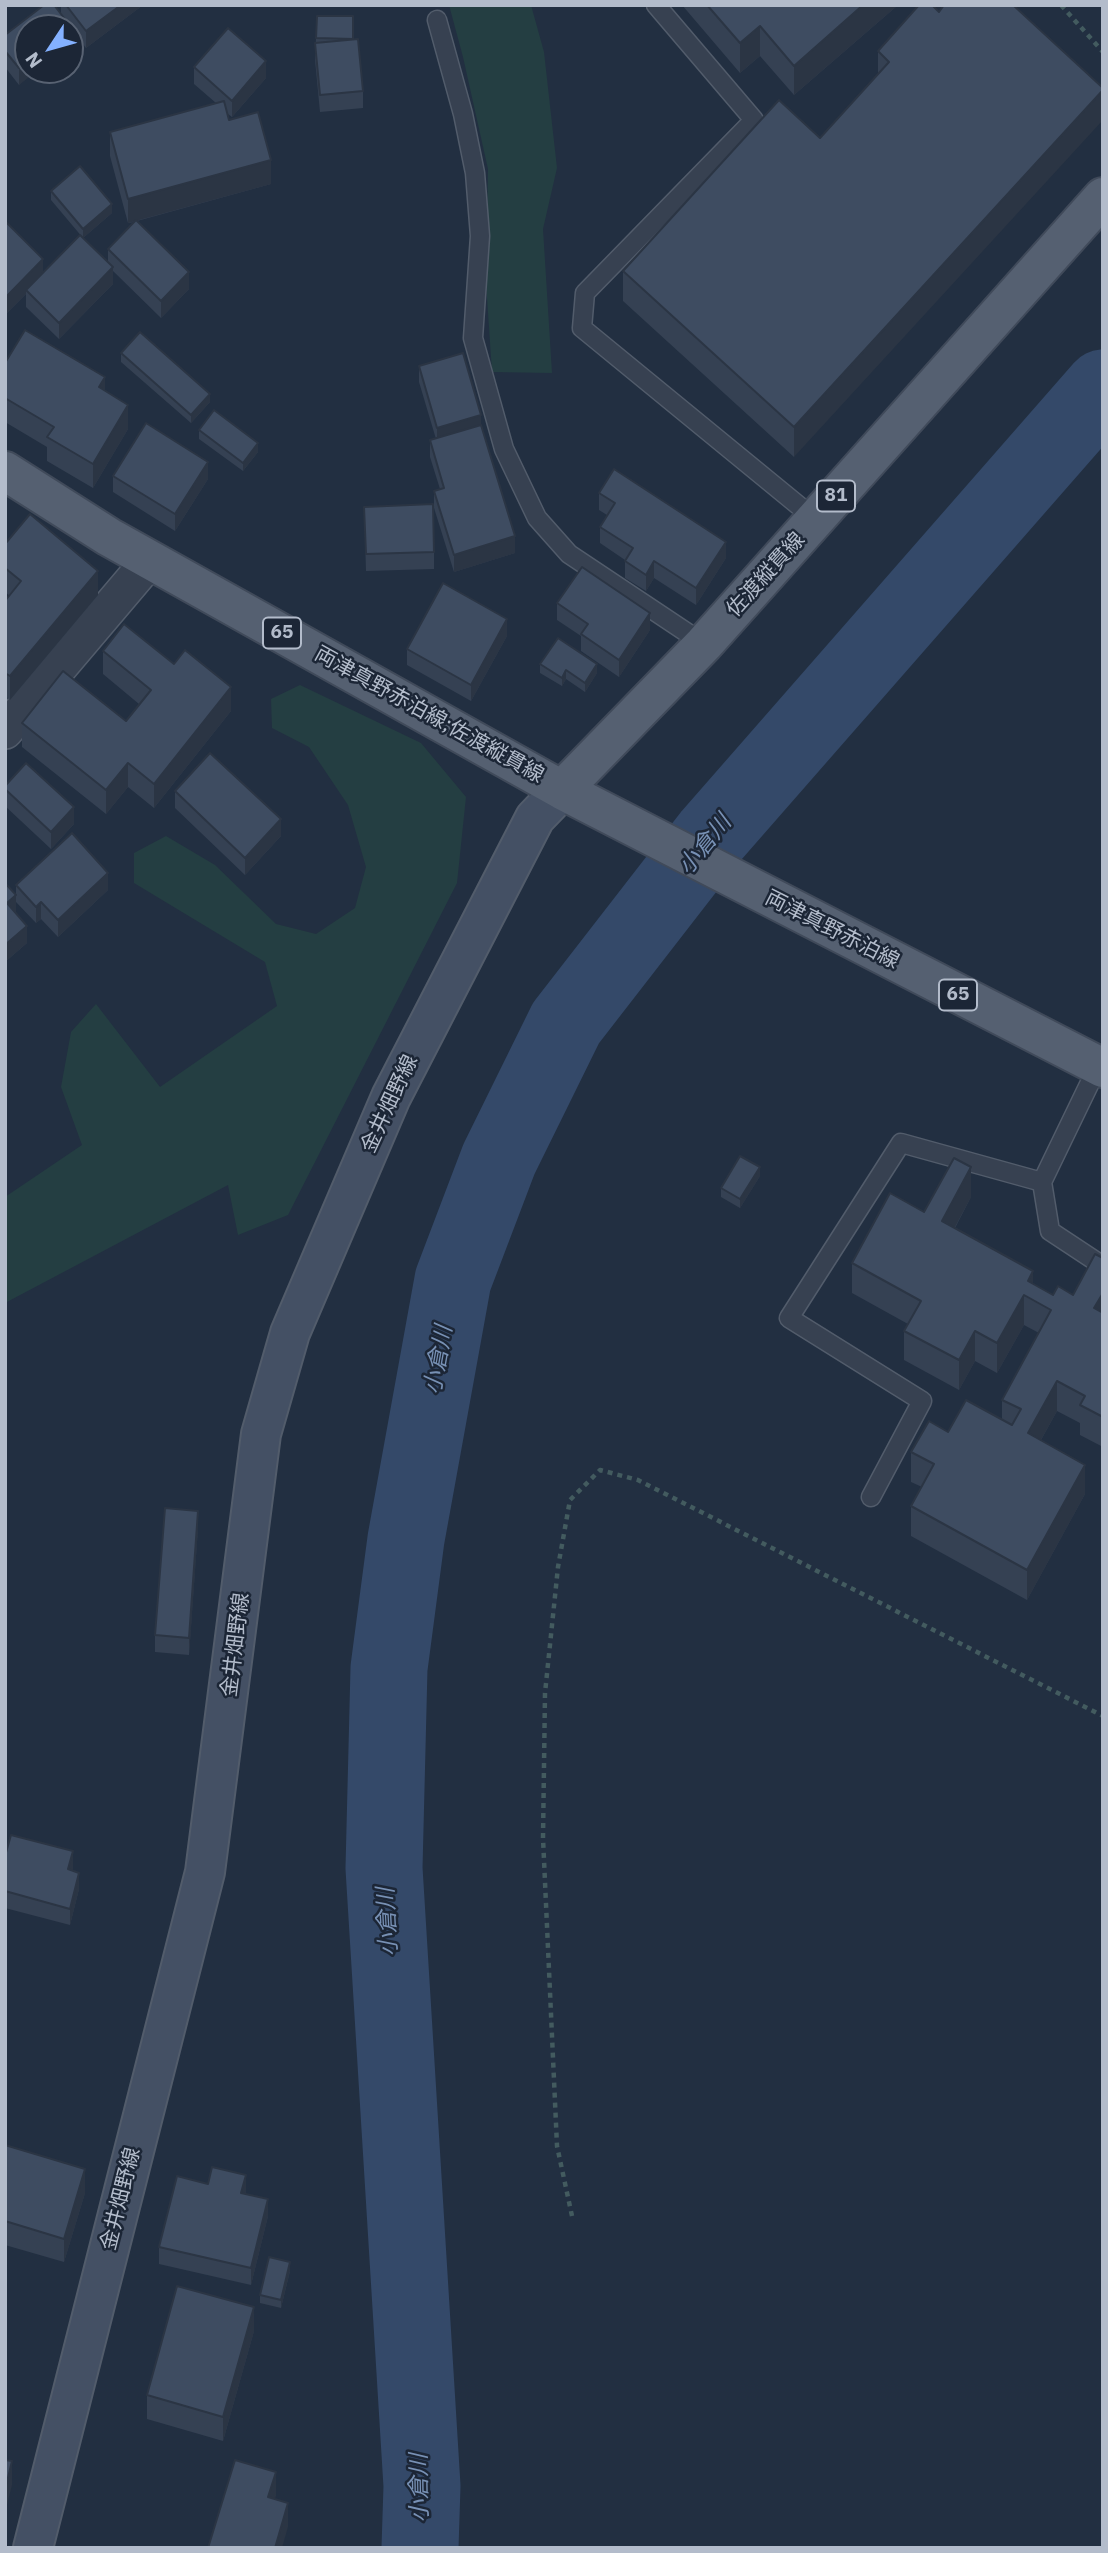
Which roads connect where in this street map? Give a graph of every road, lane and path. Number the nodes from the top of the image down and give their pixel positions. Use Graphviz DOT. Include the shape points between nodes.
graph roads {
  1 [pos="656,5"];
  2 [pos="1061,5"];
  3 [pos="437,20"];
  4 [pos="1103,52"];
  5 [pos="1103,197"];
  6 [pos="5,471"];
  7 [pos="815,519"];
  8 [pos="150,560"];
  9 [pos="704,644"];
  10 [pos="5,731"];
  11 [pos="562,790"];
  12 [pos="1101,1067"];
  13 [pos="1042,1182"];
  14 [pos="1103,1266"];
  15 [pos="872,1497"];
  16 [pos="1103,1716"];
  17 [pos="572,2217"];
  18 [pos="33,2548"];
  1 -- 7 [label="lane" via="754,120 585,293 582,328"];
  2 -- 4 [label="path"];
  3 -- 9 [label="lane" via="475,173 480,236 473,338 504,449 537,518 569,554"];
  5 -- 7 [label="main road, 佐渡縦貫線 / 81"];
  6 -- 8 [label="main road, 両津真野赤泊線;佐渡縦貫線 / 65"];
  7 -- 9 [label="main road, 佐渡縦貫線 / 81"];
  8 -- 10 [label="street"];
  8 -- 11 [label="main road, 両津真野赤泊線;佐渡縦貫線 / 65"];
  9 -- 11 [label="main road, 佐渡縦貫線 / 81"];
  11 -- 12 [label="main road, 両津真野赤泊線 / 65"];
  11 -- 18 [label="main road, 金井畑野線" via="535,818 391,1097 290,1333 261,1434 205,1872"];
  12 -- 13 [label="lane"];
  13 -- 14 [label="lane" via="1050,1231"];
  13 -- 15 [label="lane" via="901,1143 789,1318 922,1401"];
  16 -- 17 [label="path" via="638,1480 600,1471 570,1500 545,1693 543,1838 556,2133"];
}
